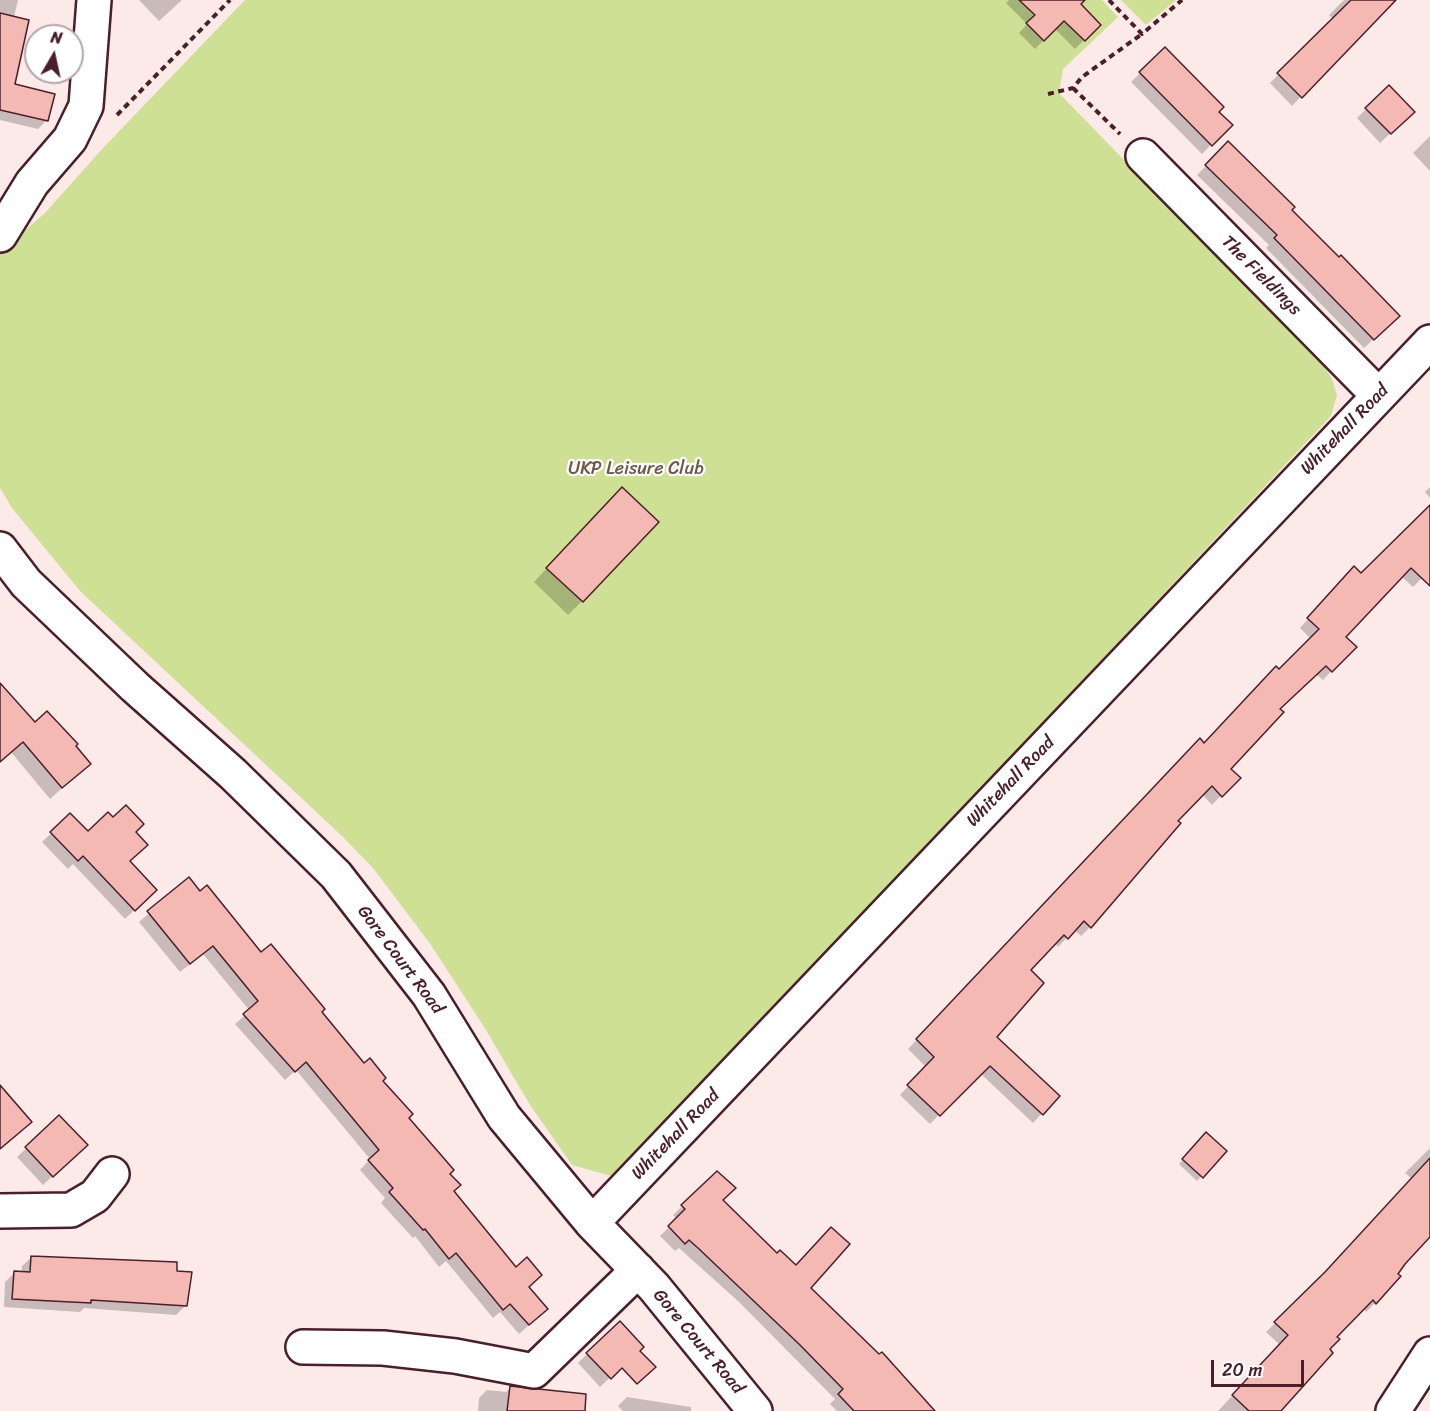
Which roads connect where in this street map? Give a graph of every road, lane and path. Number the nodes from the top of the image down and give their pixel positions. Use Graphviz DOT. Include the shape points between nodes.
graph roads {
  1 [pos="94,0"];
  2 [pos="1109,0"];
  3 [pos="1182,0"];
  4 [pos="1142,34"];
  5 [pos="1073,88"];
  6 [pos="1048,94"];
  7 [pos="1143,156"];
  8 [pos="0,235"];
  9 [pos="1430,342"];
  10 [pos="1378,395"];
  11 [pos="0,549"];
  12 [pos="112,1174"];
  13 [pos="0,1211"];
  14 [pos="592,1223"];
  15 [pos="638,1270"];
  16 [pos="303,1347"];
  17 [pos="1430,1354"];
  18 [pos="755,1411"];
  19 [pos="1393,1411"];
  1 -- 8 [label="street" via="86,106 70,139 32,183"];
  2 -- 4 [label="path"];
  3 -- 4 [label="path"];
  4 -- 5 [label="path" via="1082,77"];
  5 -- 6 [label="path"];
  5 -- 7 [label="path"];
  7 -- 10 [label="street, The Fieldings"];
  9 -- 10 [label="street, Whitehall Road"];
  10 -- 14 [label="street, Whitehall Road"];
  11 -- 14 [label="street, Gore Court Road" via="34,591 233,774 336,875 429,995 504,1117"];
  12 -- 13 [label="street" via="95,1196 71,1210"];
  14 -- 15 [label="street, Gore Court Road"];
  15 -- 16 [label="street" via="534,1371 383,1348"];
  15 -- 18 [label="street, Gore Court Road"];
  17 -- 19 [label="street"];
}
